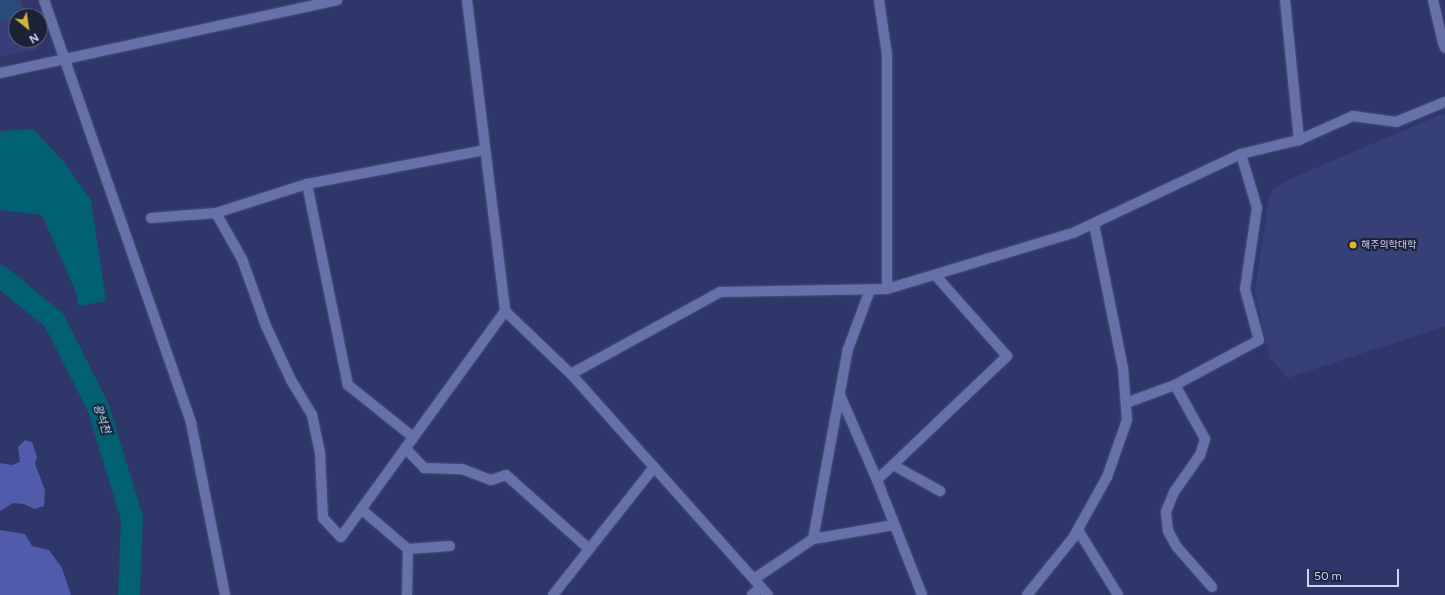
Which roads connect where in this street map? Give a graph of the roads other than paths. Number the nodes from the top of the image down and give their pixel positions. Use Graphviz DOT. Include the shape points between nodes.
graph roads {
  1 [pos="44,0"];
  2 [pos="337,0"];
  3 [pos="468,0"];
  4 [pos="879,0"];
  5 [pos="1285,0"];
  6 [pos="1433,0"];
  7 [pos="1442,22"];
  8 [pos="1444,46"];
  9 [pos="62,58"];
  10 [pos="0,73"];
  11 [pos="1445,102"];
  12 [pos="1299,140"];
  13 [pos="485,150"];
  14 [pos="1241,154"];
  15 [pos="307,184"];
  16 [pos="216,213"];
  17 [pos="151,218"];
  18 [pos="1094,224"];
  19 [pos="935,275"];
  20 [pos="887,289"];
  21 [pos="870,290"];
  22 [pos="505,311"];
  23 [pos="571,374"];
  24 [pos="1175,385"];
  25 [pos="840,395"];
  26 [pos="1126,404"];
  27 [pos="413,437"];
  28 [pos="405,448"];
  29 [pos="893,464"];
  30 [pos="654,466"];
  31 [pos="877,480"];
  32 [pos="940,491"];
  33 [pos="361,509"];
  34 [pos="894,525"];
  35 [pos="1078,530"];
  36 [pos="813,539"];
  37 [pos="450,546"];
  38 [pos="408,549"];
  39 [pos="589,549"];
  40 [pos="754,578"];
  41 [pos="761,586"];
  42 [pos="1212,587"];
  43 [pos="225,595"];
  44 [pos="407,595"];
  45 [pos="553,595"];
  46 [pos="752,595"];
  47 [pos="768,595"];
  48 [pos="922,595"];
  49 [pos="1027,595"];
  50 [pos="1118,595"];
  1 -- 9 [label="street"];
  2 -- 9 [label="street"];
  3 -- 13 [label="street"];
  4 -- 20 [label="street" via="887,55"];
  5 -- 12 [label="street"];
  6 -- 7 [label="street"];
  7 -- 8 [label="street"];
  9 -- 10 [label="street"];
  9 -- 43 [label="street" via="191,423"];
  11 -- 12 [label="street" via="1396,122 1353,116"];
  12 -- 14 [label="street"];
  13 -- 15 [label="street"];
  13 -- 22 [label="street"];
  14 -- 18 [label="street"];
  14 -- 24 [label="street" via="1256,208 1245,289 1259,340"];
  15 -- 16 [label="street"];
  15 -- 27 [label="street" via="348,385"];
  16 -- 17 [label="street"];
  16 -- 33 [label="street" via="242,259 266,326 291,380 312,415 320,454 323,518 341,537"];
  18 -- 19 [label="street" via="1073,233"];
  18 -- 26 [label="street" via="1123,368"];
  19 -- 20 [label="street"];
  19 -- 29 [label="street" via="1007,356"];
  20 -- 21 [label="street"];
  21 -- 23 [label="street" via="720,292"];
  21 -- 25 [label="street" via="848,350"];
  22 -- 23 [label="street"];
  22 -- 27 [label="street"];
  23 -- 30 [label="street"];
  24 -- 26 [label="street"];
  24 -- 42 [label="street" via="1205,439 1200,455 1174,492 1166,512 1168,532 1177,547"];
  25 -- 31 [label="street"];
  25 -- 36 [label="street"];
  26 -- 35 [label="street" via="1127,420 1107,477"];
  27 -- 28 [label="street"];
  28 -- 33 [label="street"];
  28 -- 39 [label="street" via="424,468 462,469 491,480 506,475"];
  29 -- 31 [label="street"];
  29 -- 32 [label="street"];
  30 -- 39 [label="street"];
  30 -- 40 [label="street"];
  31 -- 34 [label="street"];
  33 -- 38 [label="street"];
  34 -- 36 [label="street"];
  34 -- 48 [label="street"];
  35 -- 49 [label="street"];
  35 -- 50 [label="street"];
  36 -- 40 [label="street"];
  37 -- 38 [label="street"];
  38 -- 44 [label="street"];
  39 -- 45 [label="street"];
  40 -- 41 [label="street"];
  41 -- 46 [label="street"];
  41 -- 47 [label="street"];
}
